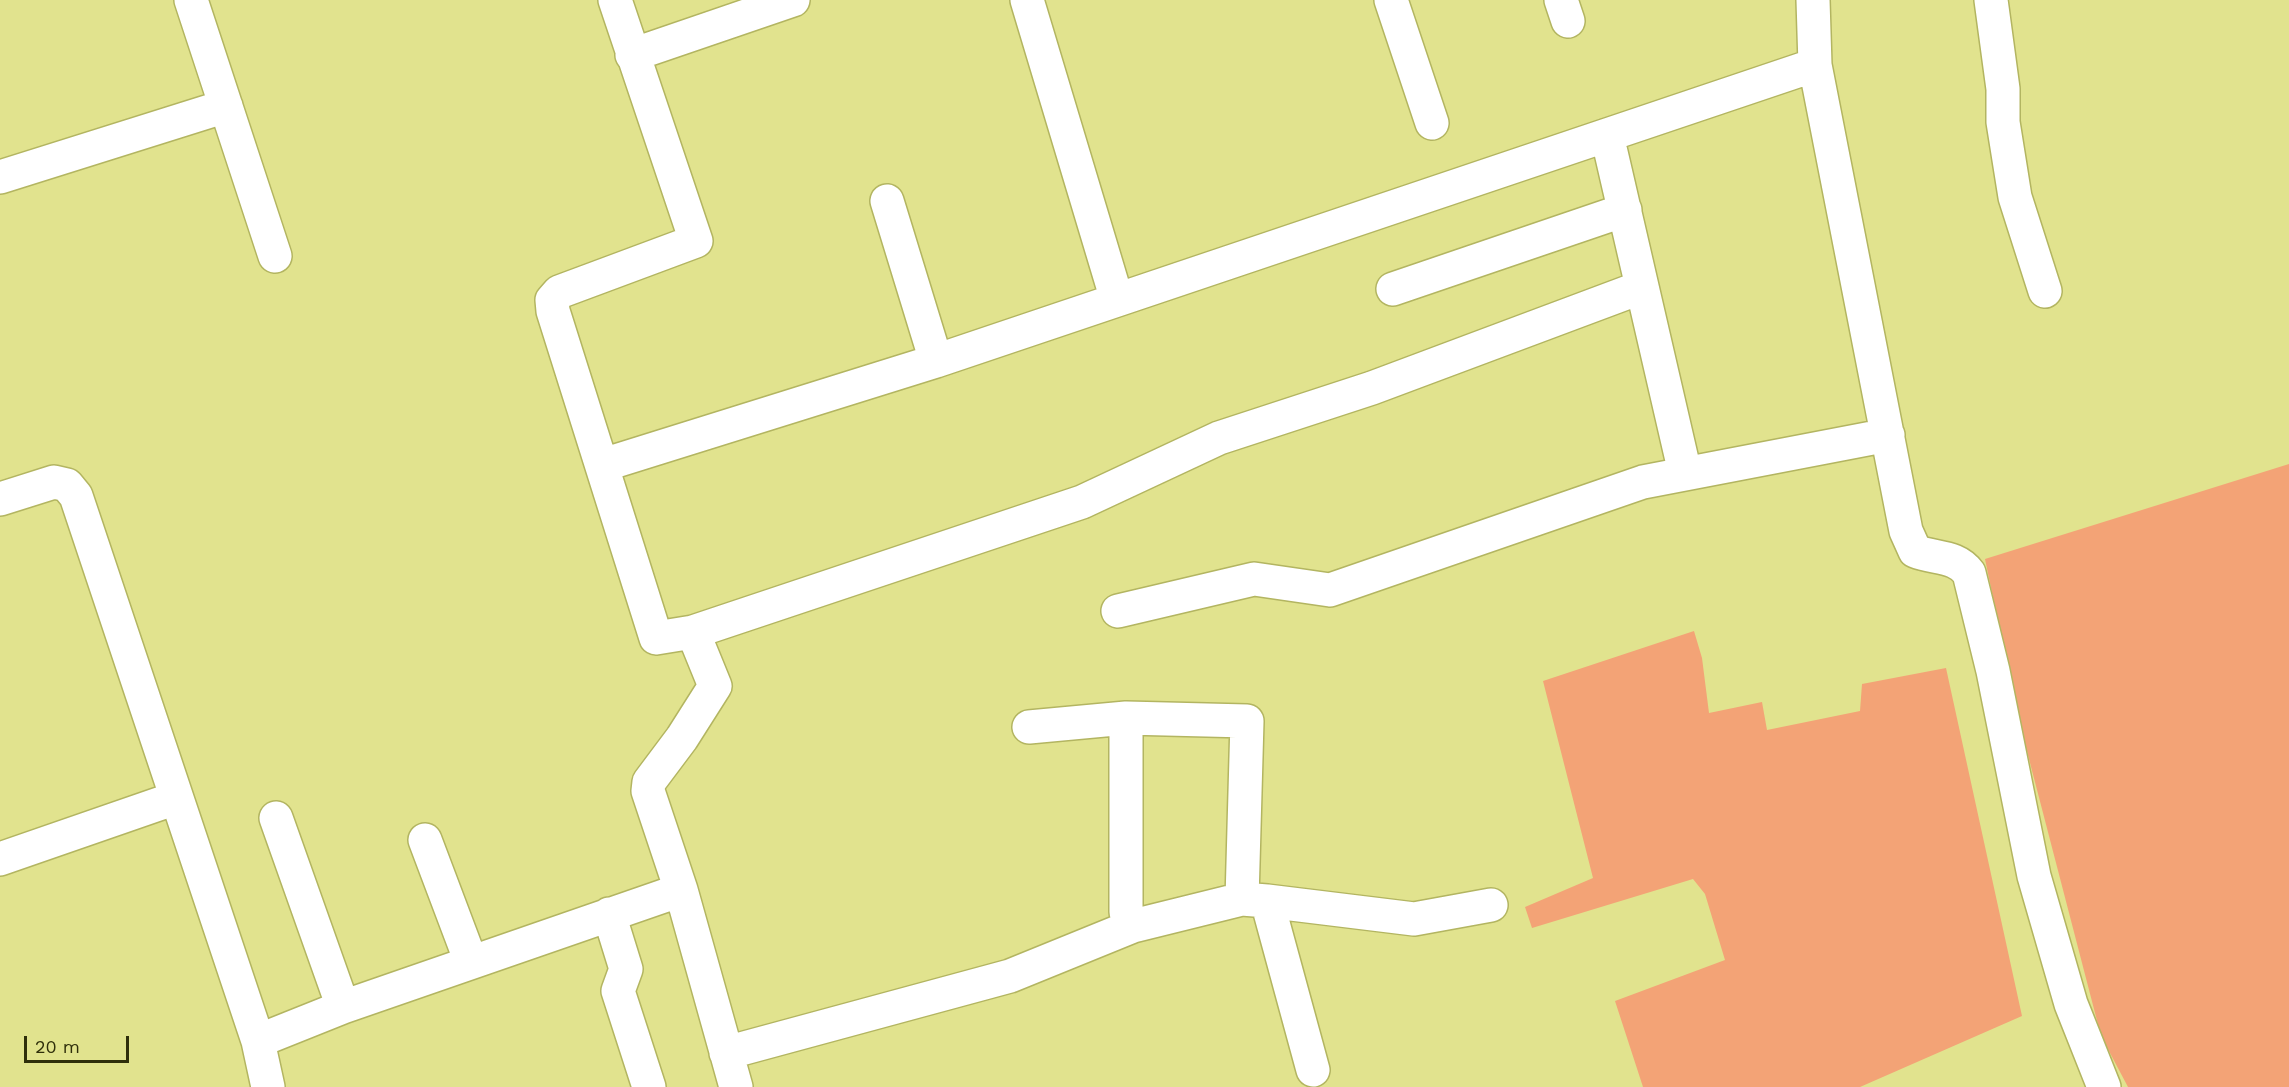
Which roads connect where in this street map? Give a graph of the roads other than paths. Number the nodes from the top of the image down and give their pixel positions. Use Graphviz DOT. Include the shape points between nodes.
graph roads {
  1 [pos="190,0"];
  2 [pos="615,0"];
  3 [pos="793,0"];
  4 [pos="1027,0"];
  5 [pos="1391,0"];
  6 [pos="1813,0"];
  7 [pos="1991,0"];
  8 [pos="632,55"];
  9 [pos="1815,65"];
  10 [pos="226,106"];
  11 [pos="1432,123"];
  12 [pos="1607,135"];
  13 [pos="0,177"];
  14 [pos="887,201"];
  15 [pos="1625,210"];
  16 [pos="275,256"];
  17 [pos="1642,287"];
  18 [pos="1393,289"];
  19 [pos="2045,291"];
  20 [pos="1118,300"];
  21 [pos="936,361"];
  22 [pos="1888,435"];
  23 [pos="603,465"];
  24 [pos="1685,473"];
  25 [pos="0,499"];
  26 [pos="1118,611"];
  27 [pos="693,632"];
  28 [pos="1126,718"];
  29 [pos="1029,727"];
  30 [pos="177,798"];
  31 [pos="276,818"];
  32 [pos="425,840"];
  33 [pos="0,859"];
  34 [pos="681,890"];
  35 [pos="1254,900"];
  36 [pos="1491,904"];
  37 [pos="609,914"];
  38 [pos="1133,926"];
  39 [pos="471,962"];
  40 [pos="343,1007"];
  41 [pos="258,1041"];
  42 [pos="726,1053"];
  43 [pos="1313,1070"];
  44 [pos="268,1087"];
  45 [pos="649,1087"];
  46 [pos="736,1087"];
  47 [pos="2104,1087"];
  1 -- 10 [label="street"];
  2 -- 8 [label="street"];
  3 -- 8 [label="street"];
  4 -- 20 [label="street"];
  5 -- 11 [label="street"];
  6 -- 9 [label="street"];
  7 -- 19 [label="street" via="2015,197"];
  8 -- 23 [label="street" via="696,242 559,292 552,300"];
  9 -- 12 [label="street"];
  9 -- 22 [label="street"];
  10 -- 13 [label="street"];
  10 -- 16 [label="street"];
  12 -- 15 [label="street"];
  12 -- 20 [label="street"];
  14 -- 21 [label="street"];
  15 -- 17 [label="street"];
  15 -- 18 [label="street"];
  17 -- 24 [label="street"];
  17 -- 27 [label="street" via="1372,388 1219,438 1082,502"];
  20 -- 21 [label="street"];
  21 -- 23 [label="street"];
  22 -- 24 [label="street"];
  22 -- 47 [label="street" via="1909,541 1915,551 1954,559 1969,573 2034,876 2067,994"];
  23 -- 27 [label="street" via="656,638"];
  24 -- 26 [label="street" via="1643,482 1330,590 1254,579"];
  25 -- 30 [label="street" via="54,482 67,485 76,496"];
  27 -- 34 [label="street" via="715,686 649,782 648,791"];
  28 -- 29 [label="street"];
  28 -- 35 [label="street" via="1247,721"];
  28 -- 38 [label="street" via="1126,912"];
  30 -- 33 [label="street"];
  30 -- 41 [label="street"];
  31 -- 40 [label="street"];
  32 -- 39 [label="street"];
  34 -- 37 [label="street"];
  34 -- 42 [label="street"];
  35 -- 36 [label="street" via="1414,919"];
  35 -- 38 [label="street"];
  35 -- 43 [label="street"];
  37 -- 39 [label="street"];
  37 -- 45 [label="street" via="626,969 618,991"];
  38 -- 42 [label="street" via="1010,976"];
  39 -- 40 [label="street"];
  40 -- 41 [label="street"];
  41 -- 44 [label="street"];
  42 -- 46 [label="street"];
}
